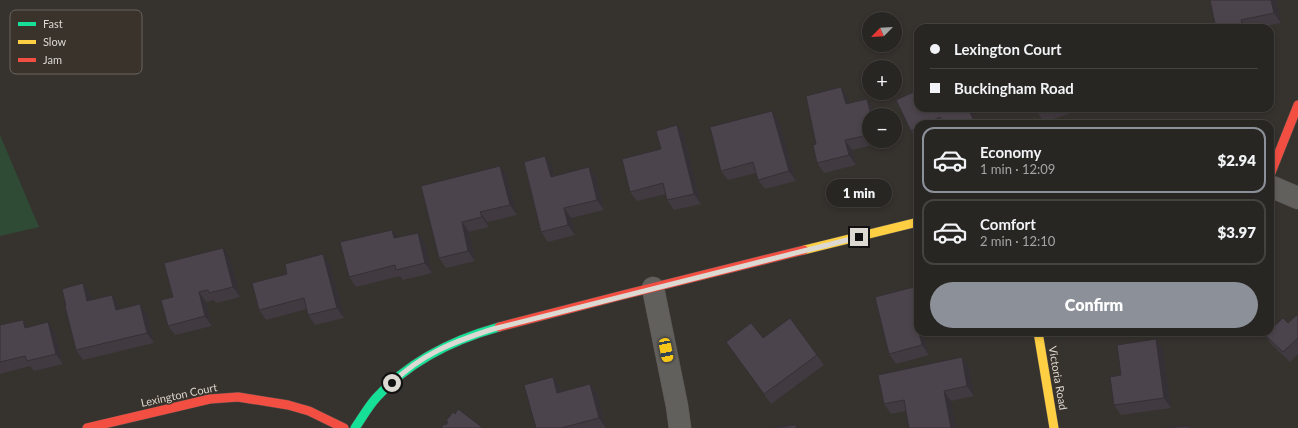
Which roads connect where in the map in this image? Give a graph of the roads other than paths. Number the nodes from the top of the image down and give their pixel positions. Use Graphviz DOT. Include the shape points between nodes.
graph roads {
  1 [pos="1298,105"];
  2 [pos="1274,165"];
  3 [pos="1274,188"];
  4 [pos="1298,198"];
  5 [pos="914,223"];
  6 [pos="653,288"];
  7 [pos="1039,336"];
  8 [pos="87,428"];
  9 [pos="344,428"];
  10 [pos="355,428"];
  11 [pos="680,428"];
  12 [pos="1054,428"];
  1 -- 2 [label="street"];
  3 -- 4 [label="street"];
  5 -- 6 [label="street"];
  6 -- 10 [label="street" via="493,329 454,342 426,356 399,376 376,398"];
  6 -- 11 [label="street"];
  7 -- 12 [label="street, Victoria Road"];
  8 -- 9 [label="street, Lexington Court" via="210,399 238,398 288,405 309,411"];
}
